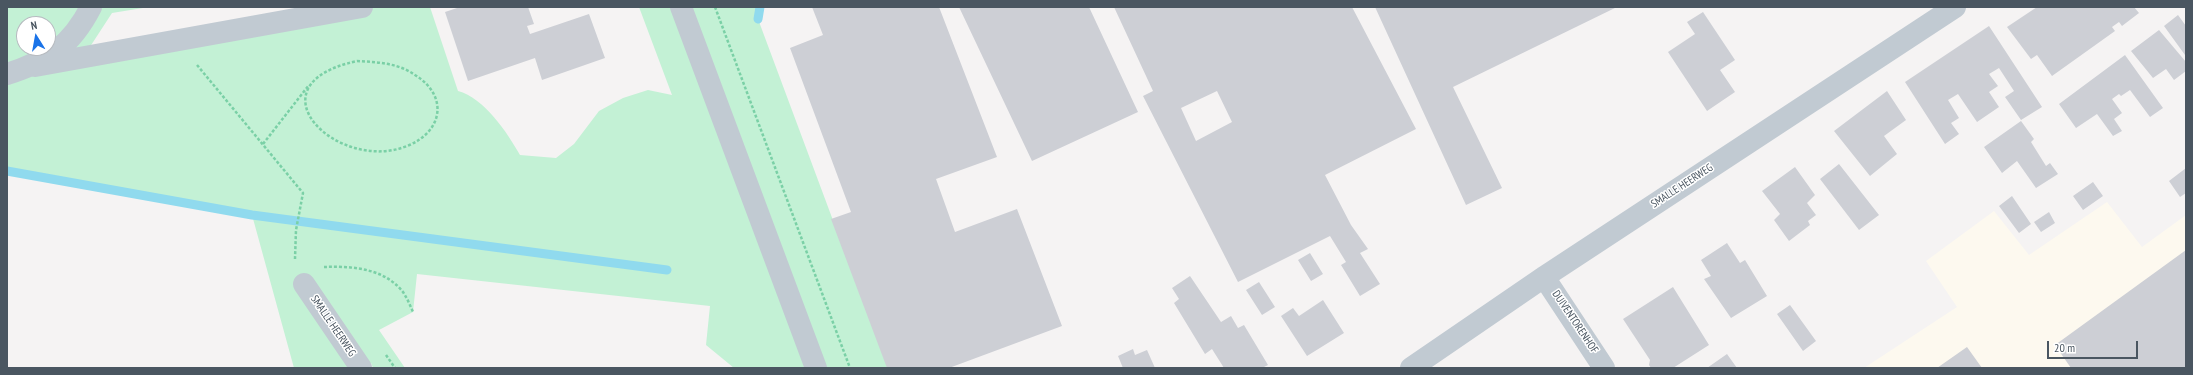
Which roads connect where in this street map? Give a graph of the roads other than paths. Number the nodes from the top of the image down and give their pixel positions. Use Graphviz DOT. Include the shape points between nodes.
graph roads {
  1 [pos="91,7"];
  2 [pos="362,7"];
  3 [pos="1955,7"];
  4 [pos="679,10"];
  5 [pos="34,66"];
  6 [pos="7,74"];
  7 [pos="1544,277"];
  8 [pos="304,284"];
  9 [pos="361,368"];
  10 [pos="816,368"];
  11 [pos="1411,368"];
  12 [pos="1604,368"];
  1 -- 5 [label="street" via="82,25 61,48"];
  2 -- 5 [label="street"];
  3 -- 7 [label="street, SMALLE HEERWEG"];
  4 -- 10 [label="street"];
  5 -- 6 [label="street"];
  7 -- 11 [label="street, SMALLE HEERWEG"];
  7 -- 12 [label="street, DUIVENTORENHOF"];
  8 -- 9 [label="street, SMALLE HEERWEG"];
}
